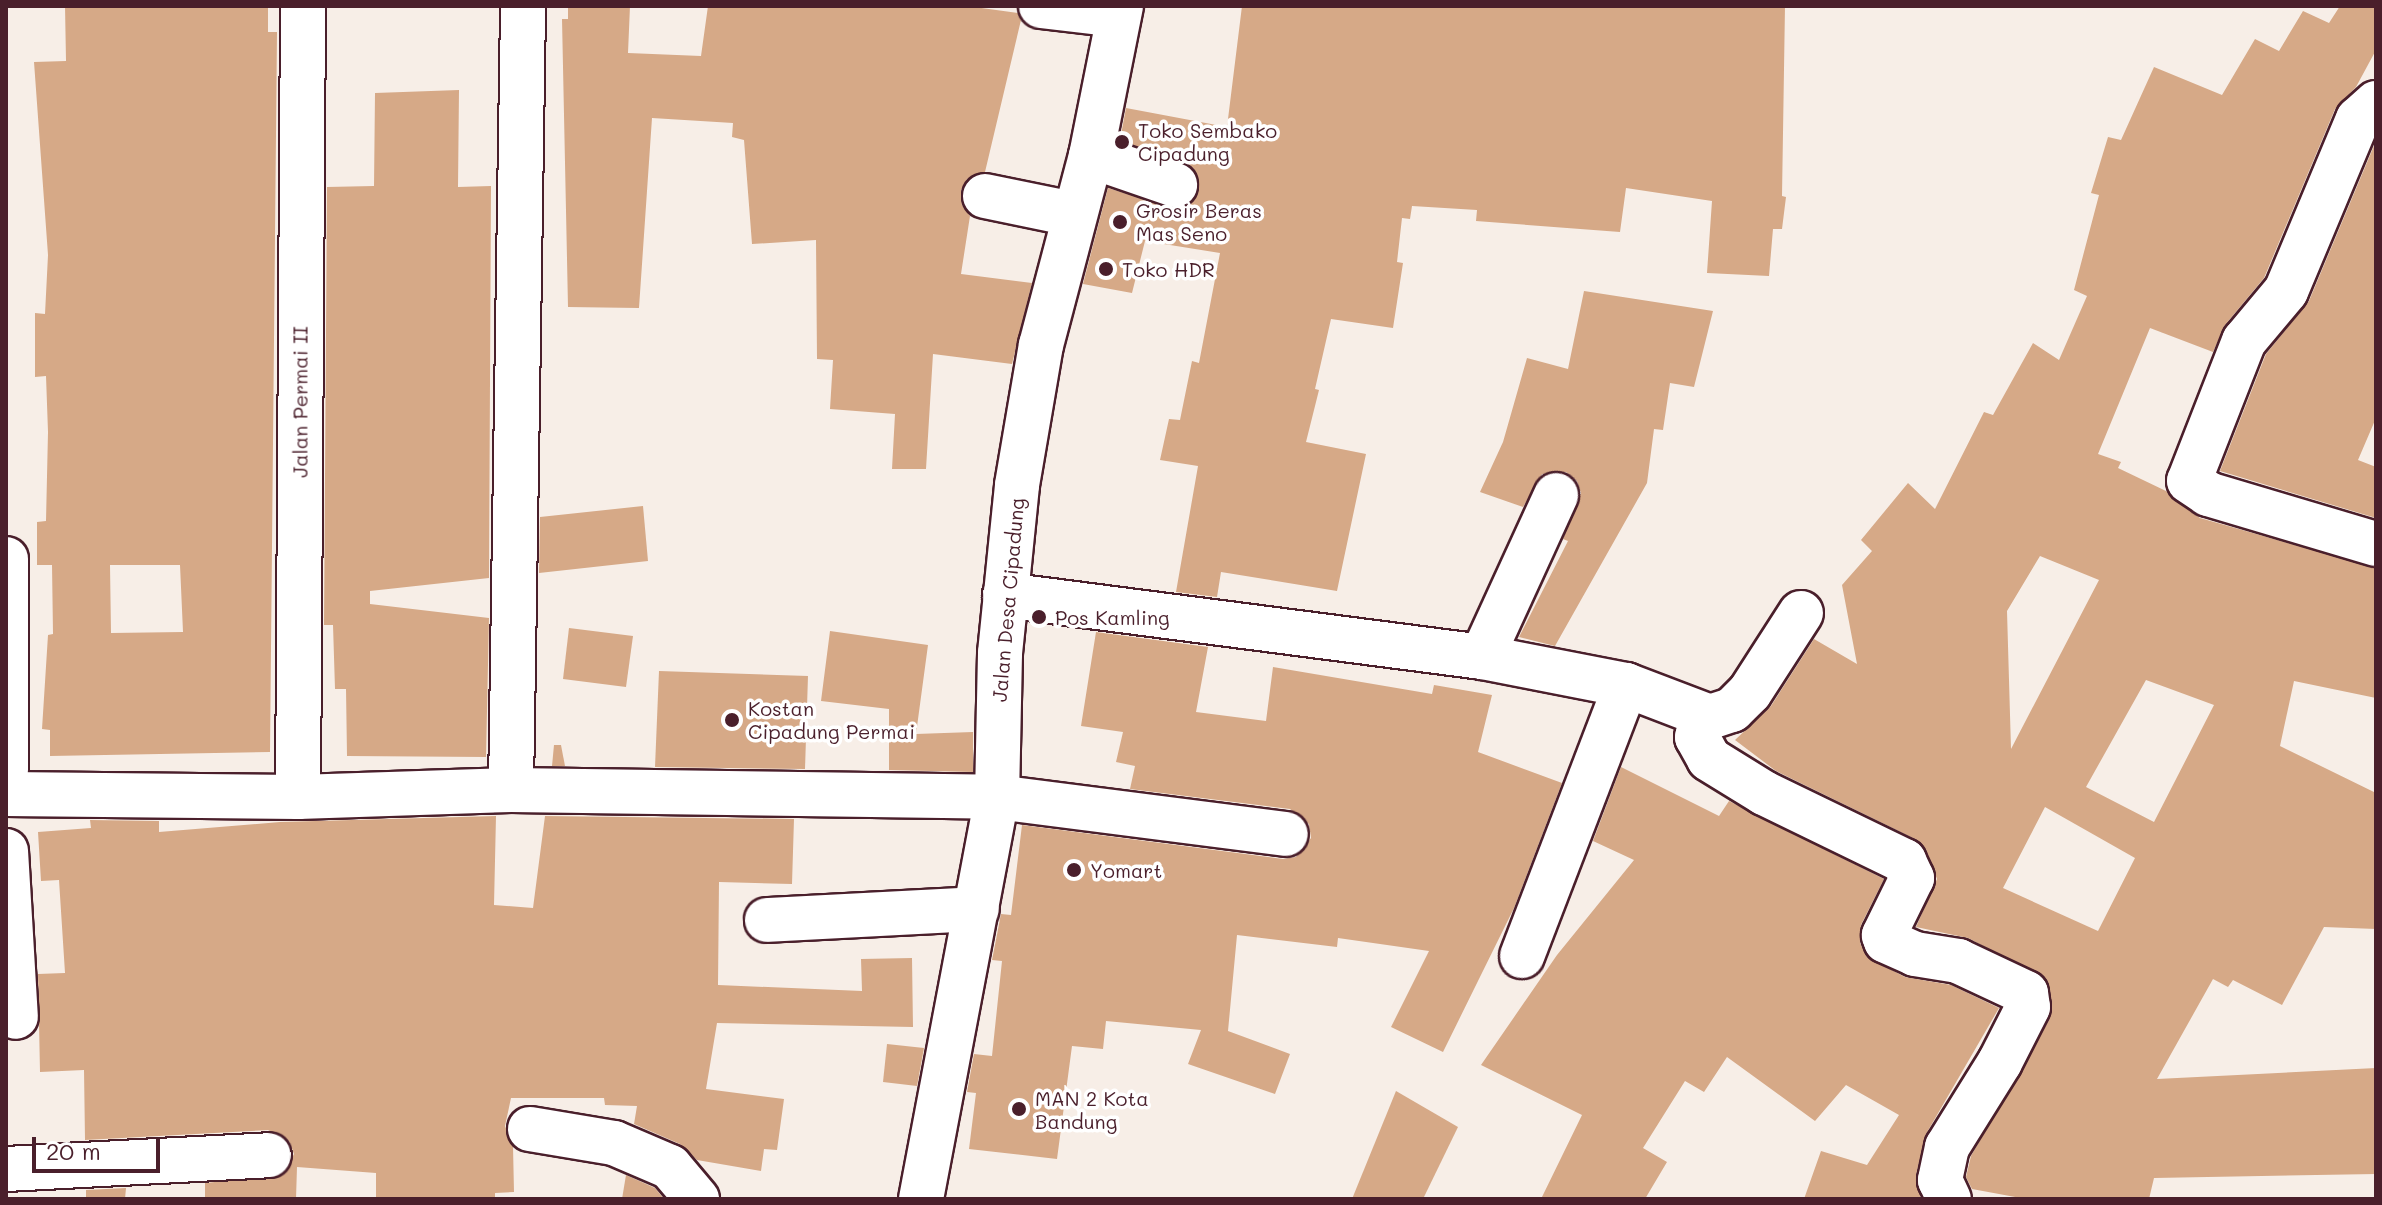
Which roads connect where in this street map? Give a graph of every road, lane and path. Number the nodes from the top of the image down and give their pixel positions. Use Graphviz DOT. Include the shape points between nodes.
graph roads {
  1 [pos="303,6"];
  2 [pos="523,6"];
  3 [pos="1041,6"];
  4 [pos="1120,10"];
  5 [pos="2376,103"];
  6 [pos="1091,156"];
  7 [pos="1175,185"];
  8 [pos="985,196"];
  9 [pos="1073,214"];
  10 [pos="1556,495"];
  11 [pos="2376,544"];
  12 [pos="6,559"];
  13 [pos="1005,595"];
  14 [pos="1801,613"];
  15 [pos="1482,657"];
  16 [pos="1626,685"];
  17 [pos="1702,716"];
  18 [pos="6,770"];
  19 [pos="511,790"];
  20 [pos="6,794"];
  21 [pos="298,797"];
  22 [pos="997,797"];
  23 [pos="1286,834"];
  24 [pos="6,851"];
  25 [pos="977,909"];
  26 [pos="767,920"];
  27 [pos="1522,956"];
  28 [pos="16,1017"];
  29 [pos="530,1129"];
  30 [pos="269,1155"];
  31 [pos="6,1169"];
  32 [pos="697,1199"];
  33 [pos="921,1199"];
  34 [pos="1949,1199"];
  1 -- 21 [label="street, Jalan Permai II"];
  2 -- 19 [label="street"];
  3 -- 4 [label="street"];
  4 -- 6 [label="street, Jalan Desa Cipadung"];
  5 -- 11 [label="street" via="2358,119 2286,291 2265,310 2240,349 2189,481 2208,494"];
  6 -- 7 [label="street"];
  6 -- 9 [label="street, Jalan Desa Cipadung"];
  8 -- 9 [label="street"];
  9 -- 13 [label="street, Jalan Desa Cipadung" via="1041,345"];
  10 -- 15 [label="street"];
  12 -- 18 [label="street"];
  13 -- 15 [label="street"];
  13 -- 22 [label="street, Jalan Desa Cipadung"];
  14 -- 17 [label="street" via="1750,692 1719,716"];
  15 -- 16 [label="street"];
  16 -- 17 [label="street"];
  16 -- 27 [label="street"];
  17 -- 34 [label="street" via="1697,737 1709,759 1911,869 1886,941 1915,954 1958,961 2026,993 2028,1007 2000,1062 1947,1147 1940,1180"];
  19 -- 21 [label="street"];
  19 -- 22 [label="street"];
  20 -- 21 [label="street"];
  22 -- 23 [label="street"];
  22 -- 25 [label="street, Jalan Desa Cipadung"];
  24 -- 28 [label="street"];
  25 -- 26 [label="street"];
  25 -- 33 [label="street, Jalan Desa Cipadung"];
  29 -- 32 [label="street" via="614,1143 684,1177"];
  30 -- 31 [label="street"];
}
